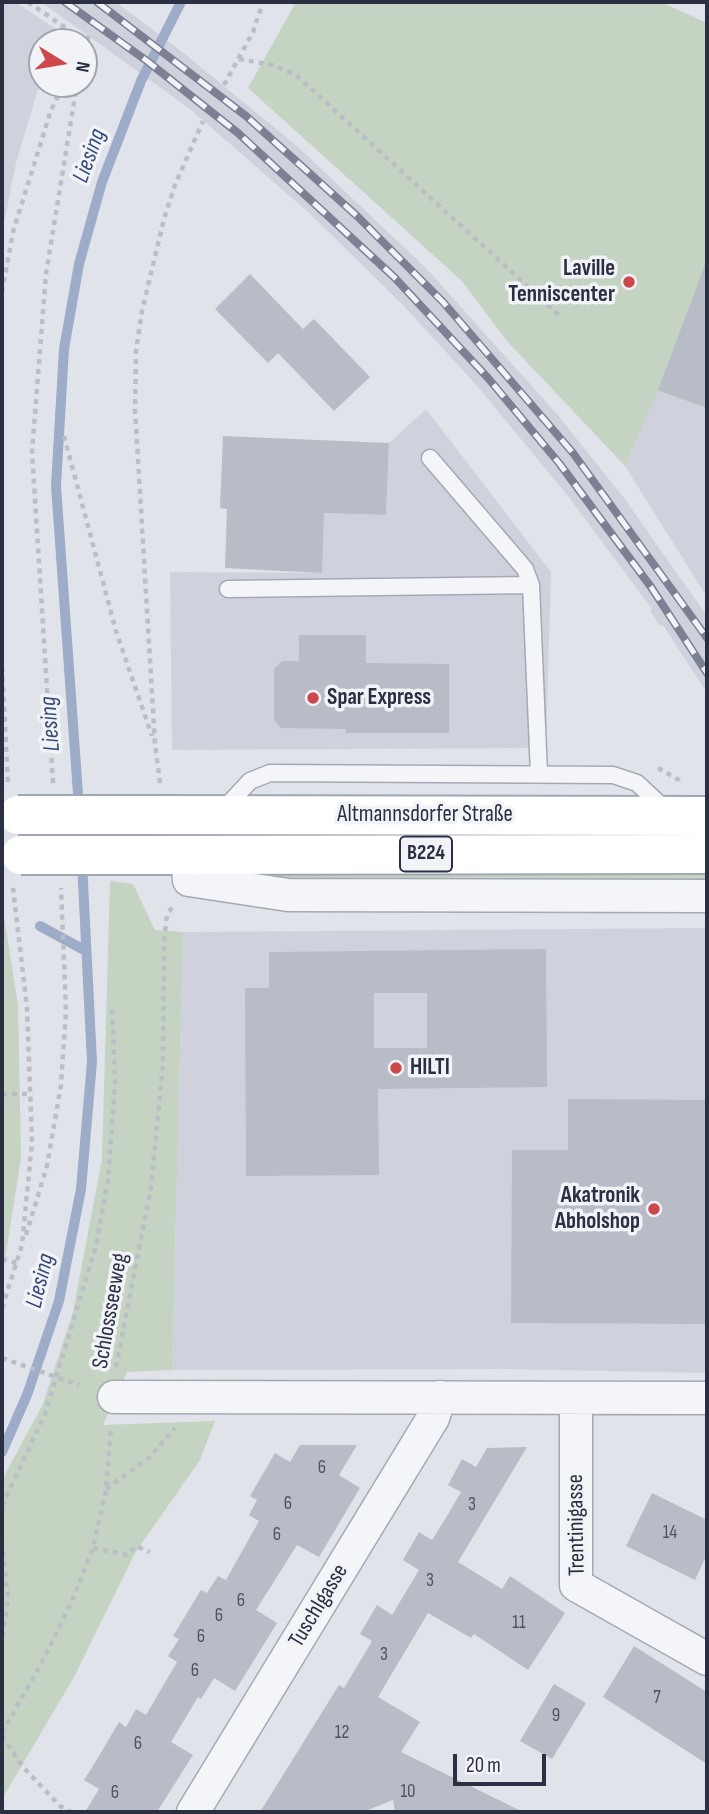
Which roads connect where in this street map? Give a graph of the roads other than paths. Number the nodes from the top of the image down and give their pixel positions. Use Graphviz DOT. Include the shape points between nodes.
graph roads {
  1 [pos="430,458"];
  2 [pos="531,585"];
  3 [pos="228,589"];
  4 [pos="539,774"];
  5 [pos="10,815"];
  6 [pos="219,815"];
  7 [pos="689,816"];
  8 [pos="707,855"];
  9 [pos="12,863"];
  10 [pos="188,867"];
  11 [pos="707,896"];
  12 [pos="114,1397"];
  13 [pos="440,1397"];
  14 [pos="707,1398"];
  15 [pos="576,1399"];
  16 [pos="707,1660"];
  17 [pos="194,1812"];
  1 -- 2 [label="lane" via="525,569"];
  2 -- 3 [label="lane"];
  2 -- 4 [label="lane"];
  4 -- 6 [label="lane" via="270,773 250,781"];
  4 -- 7 [label="lane" via="625,778"];
  5 -- 6 [label="main road, Altmannsdorfer Straße / B224, bridge"];
  6 -- 7 [label="main road, Altmannsdorfer Straße / B224"];
  8 -- 10 [label="main road, Altmannsdorfer Straße / B224"];
  9 -- 10 [label="main road, Altmannsdorfer Straße / B224, bridge" via="145,855"];
  10 -- 11 [label="street, Altmannsdorfer Straße" via="288,895"];
  12 -- 13 [label="street"];
  13 -- 15 [label="street"];
  13 -- 17 [label="street, Tuschlgasse" via="433,1418"];
  14 -- 15 [label="street"];
  15 -- 16 [label="street, Trentinigasse" via="576,1585"];
}
